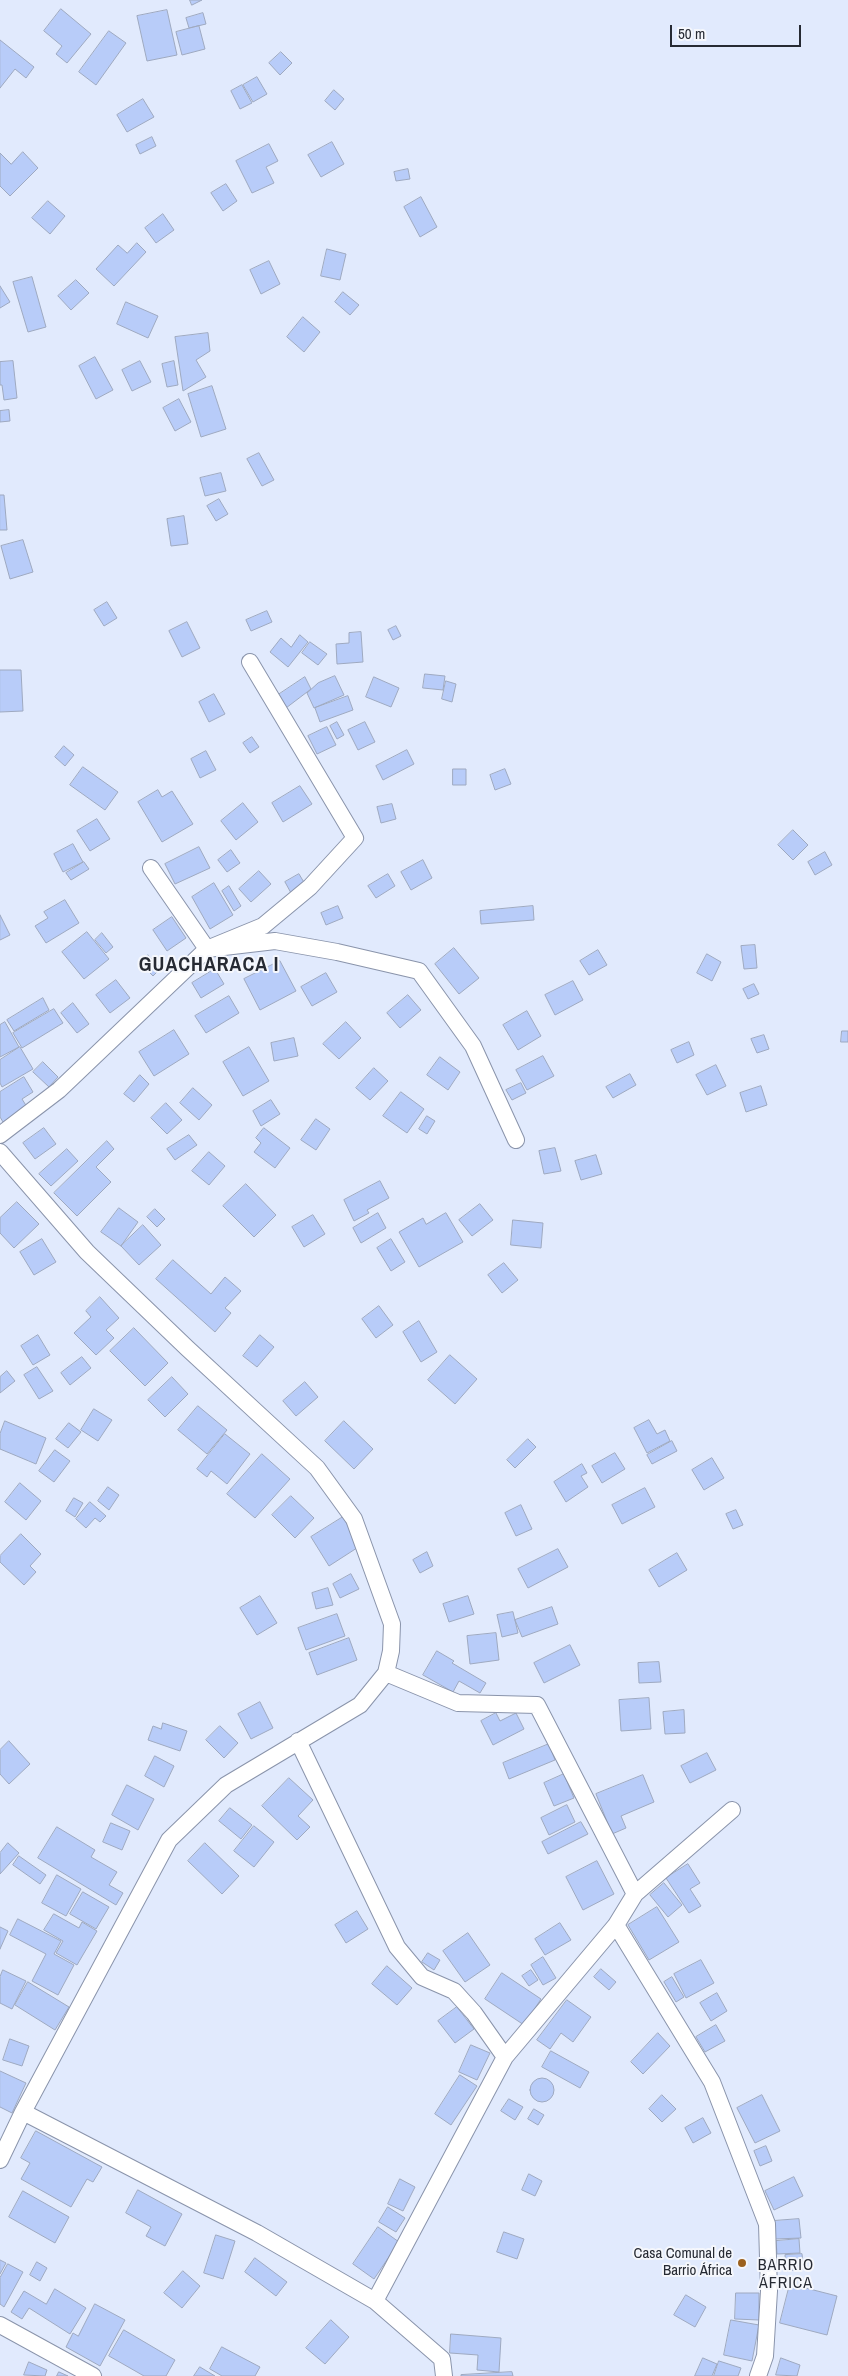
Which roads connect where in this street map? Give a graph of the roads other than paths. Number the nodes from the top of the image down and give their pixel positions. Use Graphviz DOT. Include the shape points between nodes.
graph roads {
  1 [pos="250,662"];
  2 [pos="151,868"];
  3 [pos="207,949"];
  4 [pos="0,1135"];
  5 [pos="516,1140"];
  6 [pos="0,1152"];
  7 [pos="386,1673"];
  8 [pos="298,1741"];
  9 [pos="732,1810"];
  10 [pos="636,1894"];
  11 [pos="616,1925"];
  12 [pos="505,2057"];
  13 [pos="24,2112"];
  14 [pos="0,2160"];
  15 [pos="375,2301"];
  16 [pos="0,2325"];
  17 [pos="93,2376"];
  18 [pos="444,2376"];
  19 [pos="758,2376"];
  1 -- 3 [label="street" via="355,838 310,887 263,926"];
  2 -- 3 [label="street"];
  3 -- 4 [label="street" via="59,1090"];
  3 -- 5 [label="street" via="275,941 419,971 473,1046"];
  6 -- 7 [label="street" via="87,1252 316,1468 354,1520 380,1585 392,1624 392,1651"];
  7 -- 8 [label="street" via="360,1705"];
  7 -- 10 [label="street" via="458,1703 537,1705"];
  8 -- 12 [label="street" via="398,1947 422,1977 454,1991"];
  8 -- 13 [label="street" via="226,1785 169,1840"];
  9 -- 10 [label="street"];
  10 -- 11 [label="street"];
  11 -- 12 [label="street"];
  11 -- 19 [label="street" via="712,2082 767,2224 770,2291 765,2356"];
  12 -- 15 [label="street"];
  13 -- 14 [label="street"];
  13 -- 15 [label="street" via="257,2233"];
  15 -- 18 [label="street" via="442,2359"];
  16 -- 17 [label="street"];
}
